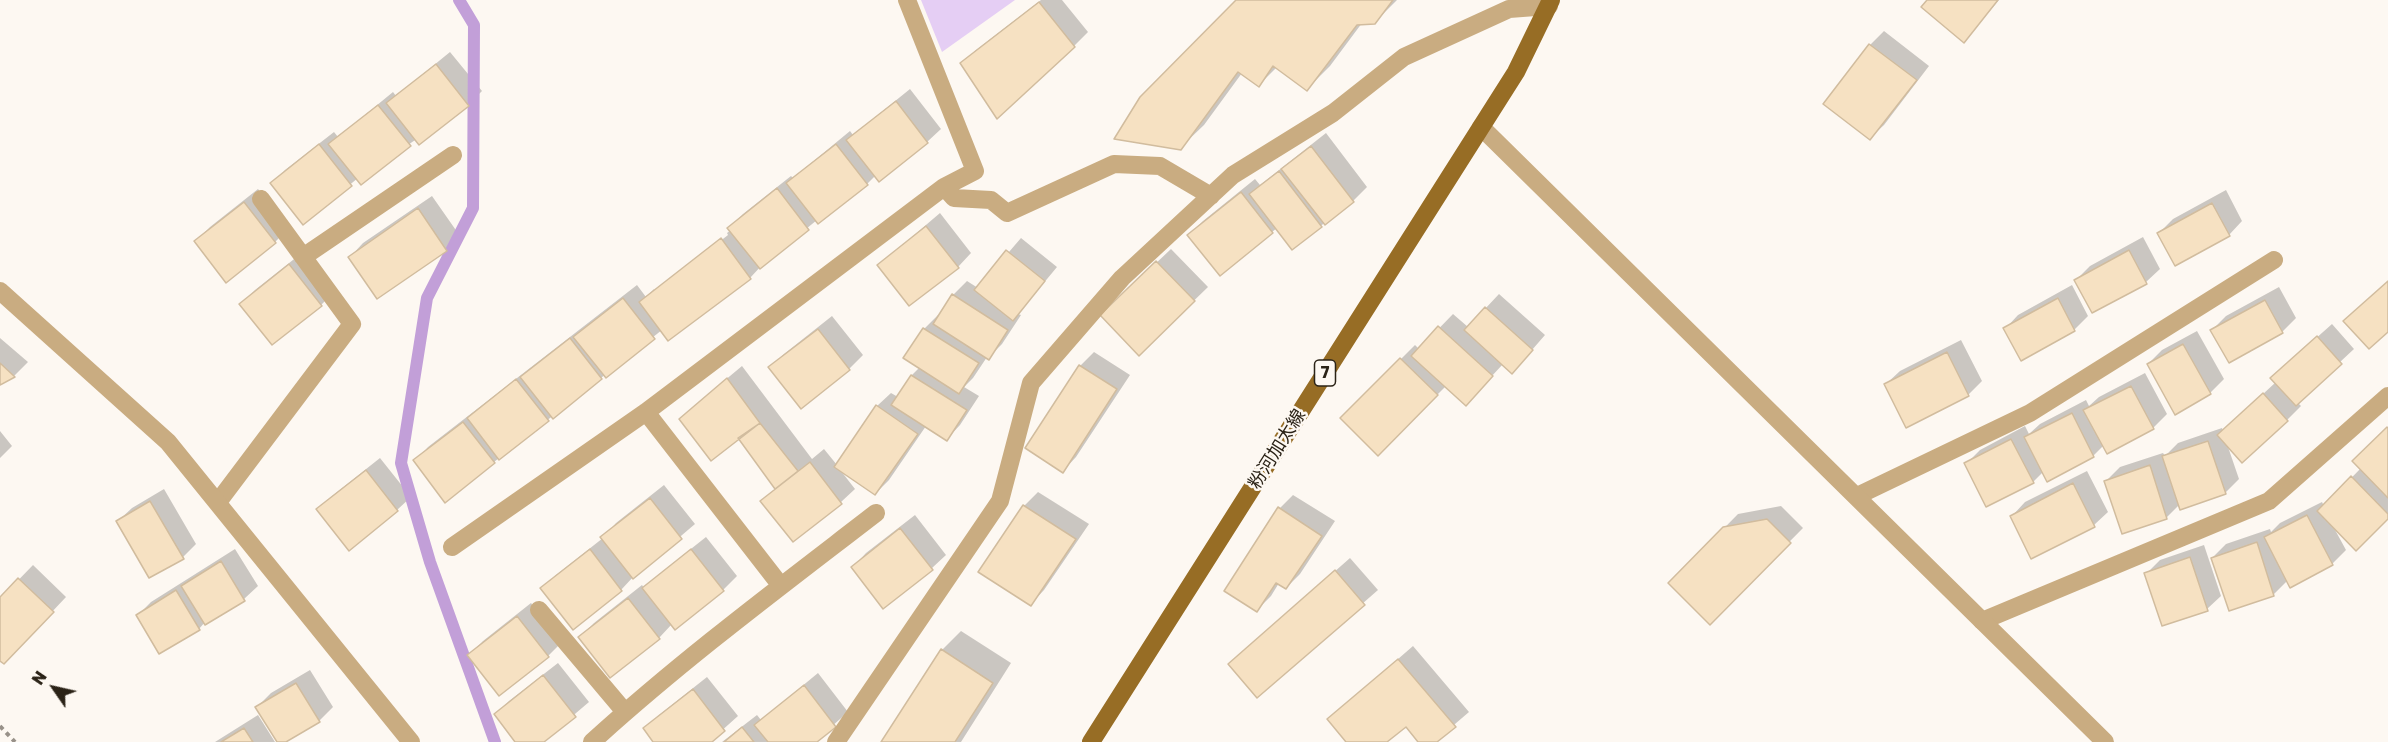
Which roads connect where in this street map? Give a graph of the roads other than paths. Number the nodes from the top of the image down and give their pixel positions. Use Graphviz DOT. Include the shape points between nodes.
graph roads {
  1 [pos="907,0"];
  2 [pos="1550,3"];
  3 [pos="1481,127"];
  4 [pos="453,155"];
  5 [pos="944,188"];
  6 [pos="1211,196"];
  7 [pos="261,199"];
  8 [pos="303,257"];
  9 [pos="2274,260"];
  10 [pos="0,291"];
  11 [pos="2388,396"];
  12 [pos="646,412"];
  13 [pos="1857,496"];
  14 [pos="218,502"];
  15 [pos="876,513"];
  16 [pos="452,547"];
  17 [pos="781,586"];
  18 [pos="539,610"];
  19 [pos="1982,621"];
  20 [pos="625,712"];
  21 [pos="411,742"];
  22 [pos="592,742"];
  23 [pos="836,742"];
  24 [pos="1091,742"];
  25 [pos="2105,742"];
  1 -- 5 [label="street" via="975,171"];
  2 -- 3 [label="main road, 粉河加太線 / 7" via="1516,72"];
  2 -- 6 [label="street" via="1509,9 1404,57 1333,113 1233,175"];
  3 -- 13 [label="street"];
  3 -- 24 [label="main road, 粉河加太線 / 7"];
  4 -- 8 [label="street"];
  5 -- 6 [label="street" via="954,198 991,200 1007,213 1114,164 1160,166"];
  5 -- 12 [label="street"];
  6 -- 23 [label="street" via="1122,278 1031,382 1000,501"];
  7 -- 8 [label="street"];
  8 -- 14 [label="street" via="352,324"];
  9 -- 13 [label="street" via="2030,413"];
  10 -- 14 [label="street" via="168,442"];
  11 -- 19 [label="street" via="2269,501"];
  12 -- 16 [label="street"];
  12 -- 17 [label="street"];
  13 -- 19 [label="street"];
  14 -- 21 [label="street"];
  15 -- 17 [label="street"];
  17 -- 20 [label="street"];
  18 -- 20 [label="street"];
  19 -- 25 [label="street"];
  20 -- 22 [label="street"];
}
